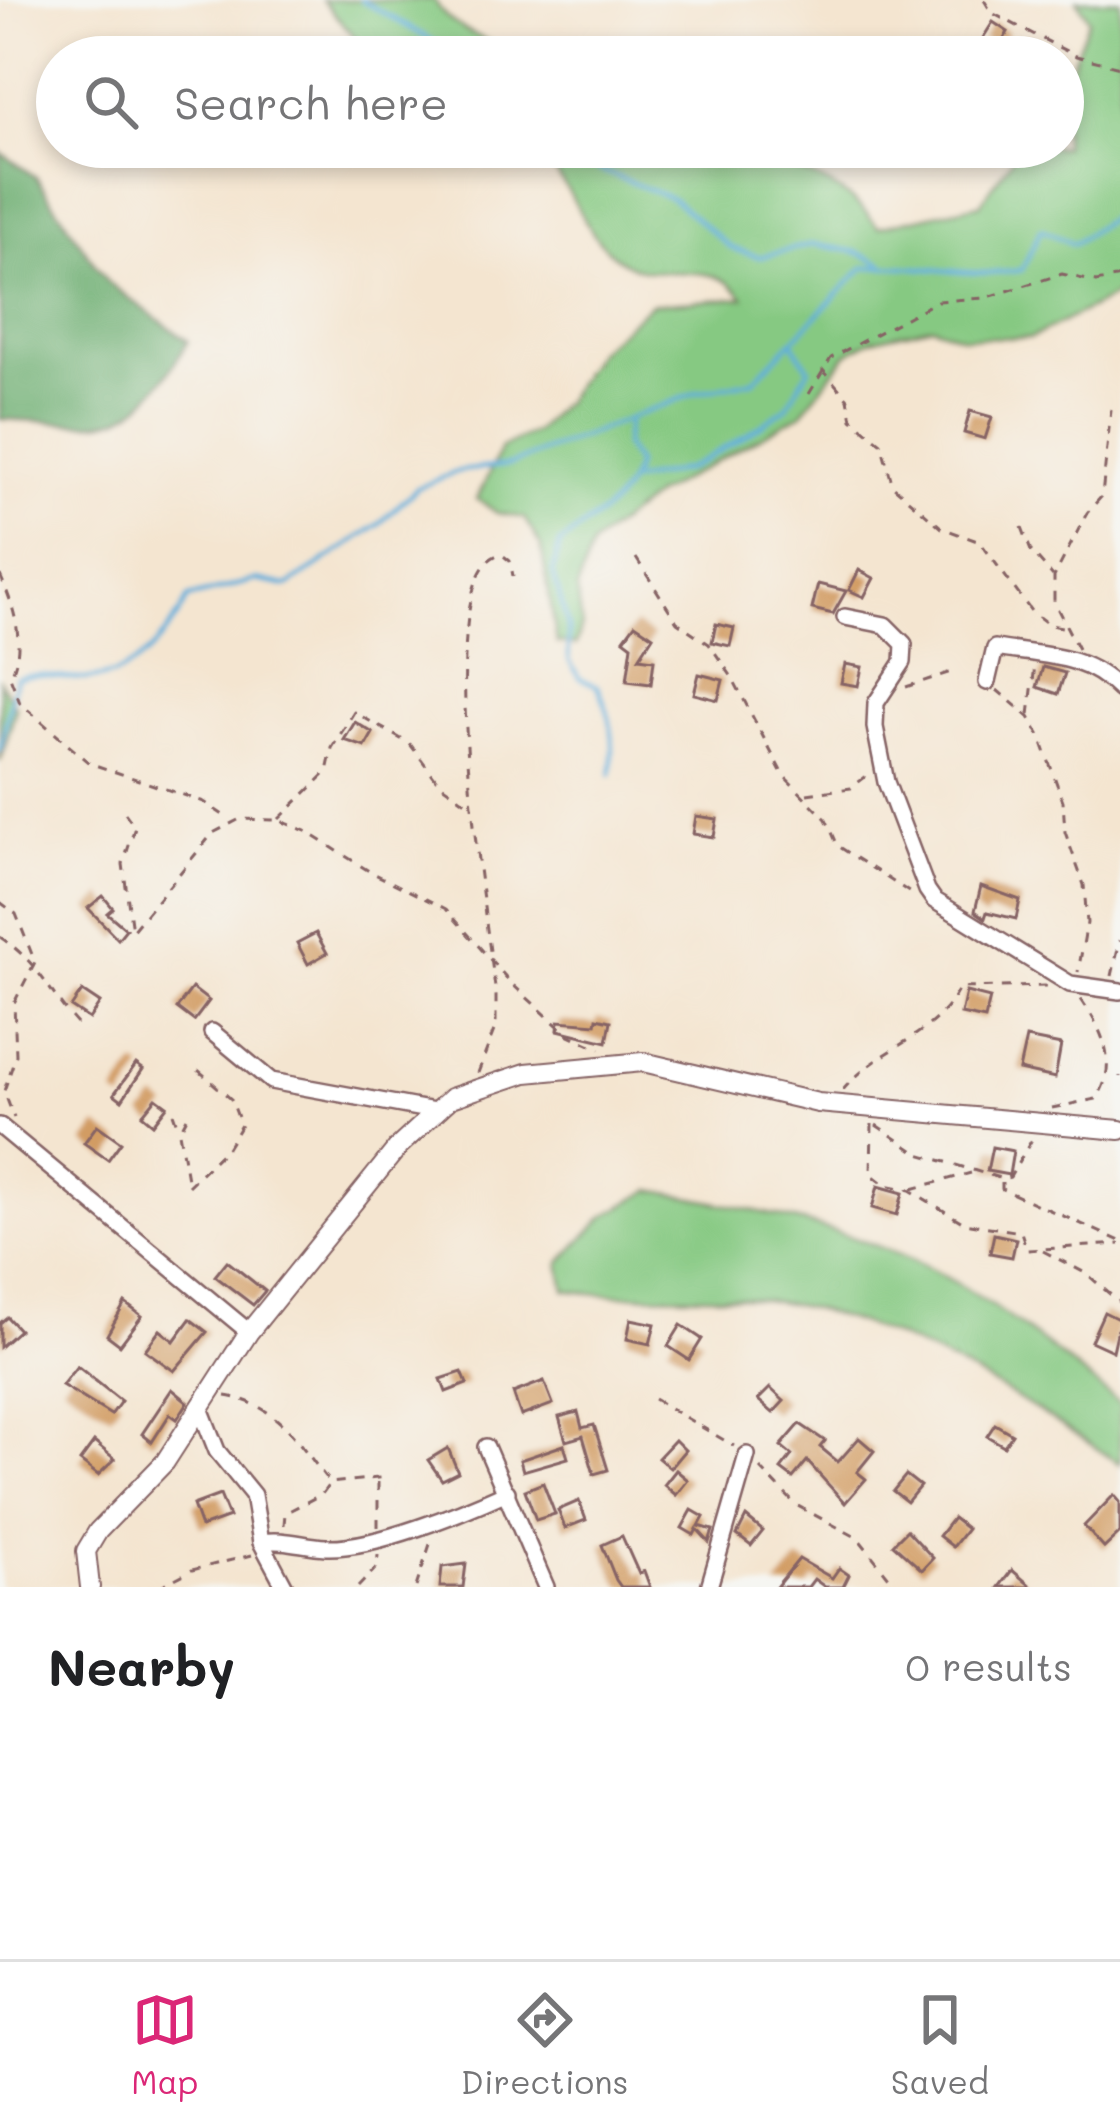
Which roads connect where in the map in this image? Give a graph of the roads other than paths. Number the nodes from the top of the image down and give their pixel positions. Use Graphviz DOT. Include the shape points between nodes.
graph roads {
  1 [pos="845,617"];
  2 [pos="987,682"];
  3 [pos="1120,690"];
  4 [pos="1115,990"];
  5 [pos="212,1032"];
  6 [pos="434,1111"];
  7 [pos="0,1126"];
  8 [pos="1120,1130"];
  9 [pos="249,1332"];
  10 [pos="205,1401"];
  11 [pos="486,1447"];
  12 [pos="747,1455"];
  13 [pos="507,1492"];
  14 [pos="263,1547"];
  15 [pos="90,1587"];
  16 [pos="285,1587"];
  17 [pos="546,1587"];
  18 [pos="709,1587"];
  1 -- 4 [label="street" via="885,625 904,644 875,727 881,764 934,901 1074,985"];
  2 -- 3 [label="street" via="994,648 1085,661"];
  5 -- 6 [label="street" via="272,1081"];
  6 -- 8 [label="street" via="469,1090 526,1073 623,1061 872,1116"];
  6 -- 9 [label="street"];
  7 -- 9 [label="street"];
  9 -- 10 [label="street"];
  10 -- 14 [label="street" via="218,1451 253,1495"];
  10 -- 15 [label="street" via="165,1462 98,1531 86,1551"];
  11 -- 13 [label="street"];
  12 -- 18 [label="street"];
  13 -- 14 [label="street" via="428,1524 329,1547 284,1539"];
  13 -- 17 [label="street"];
  14 -- 16 [label="street"];
}
